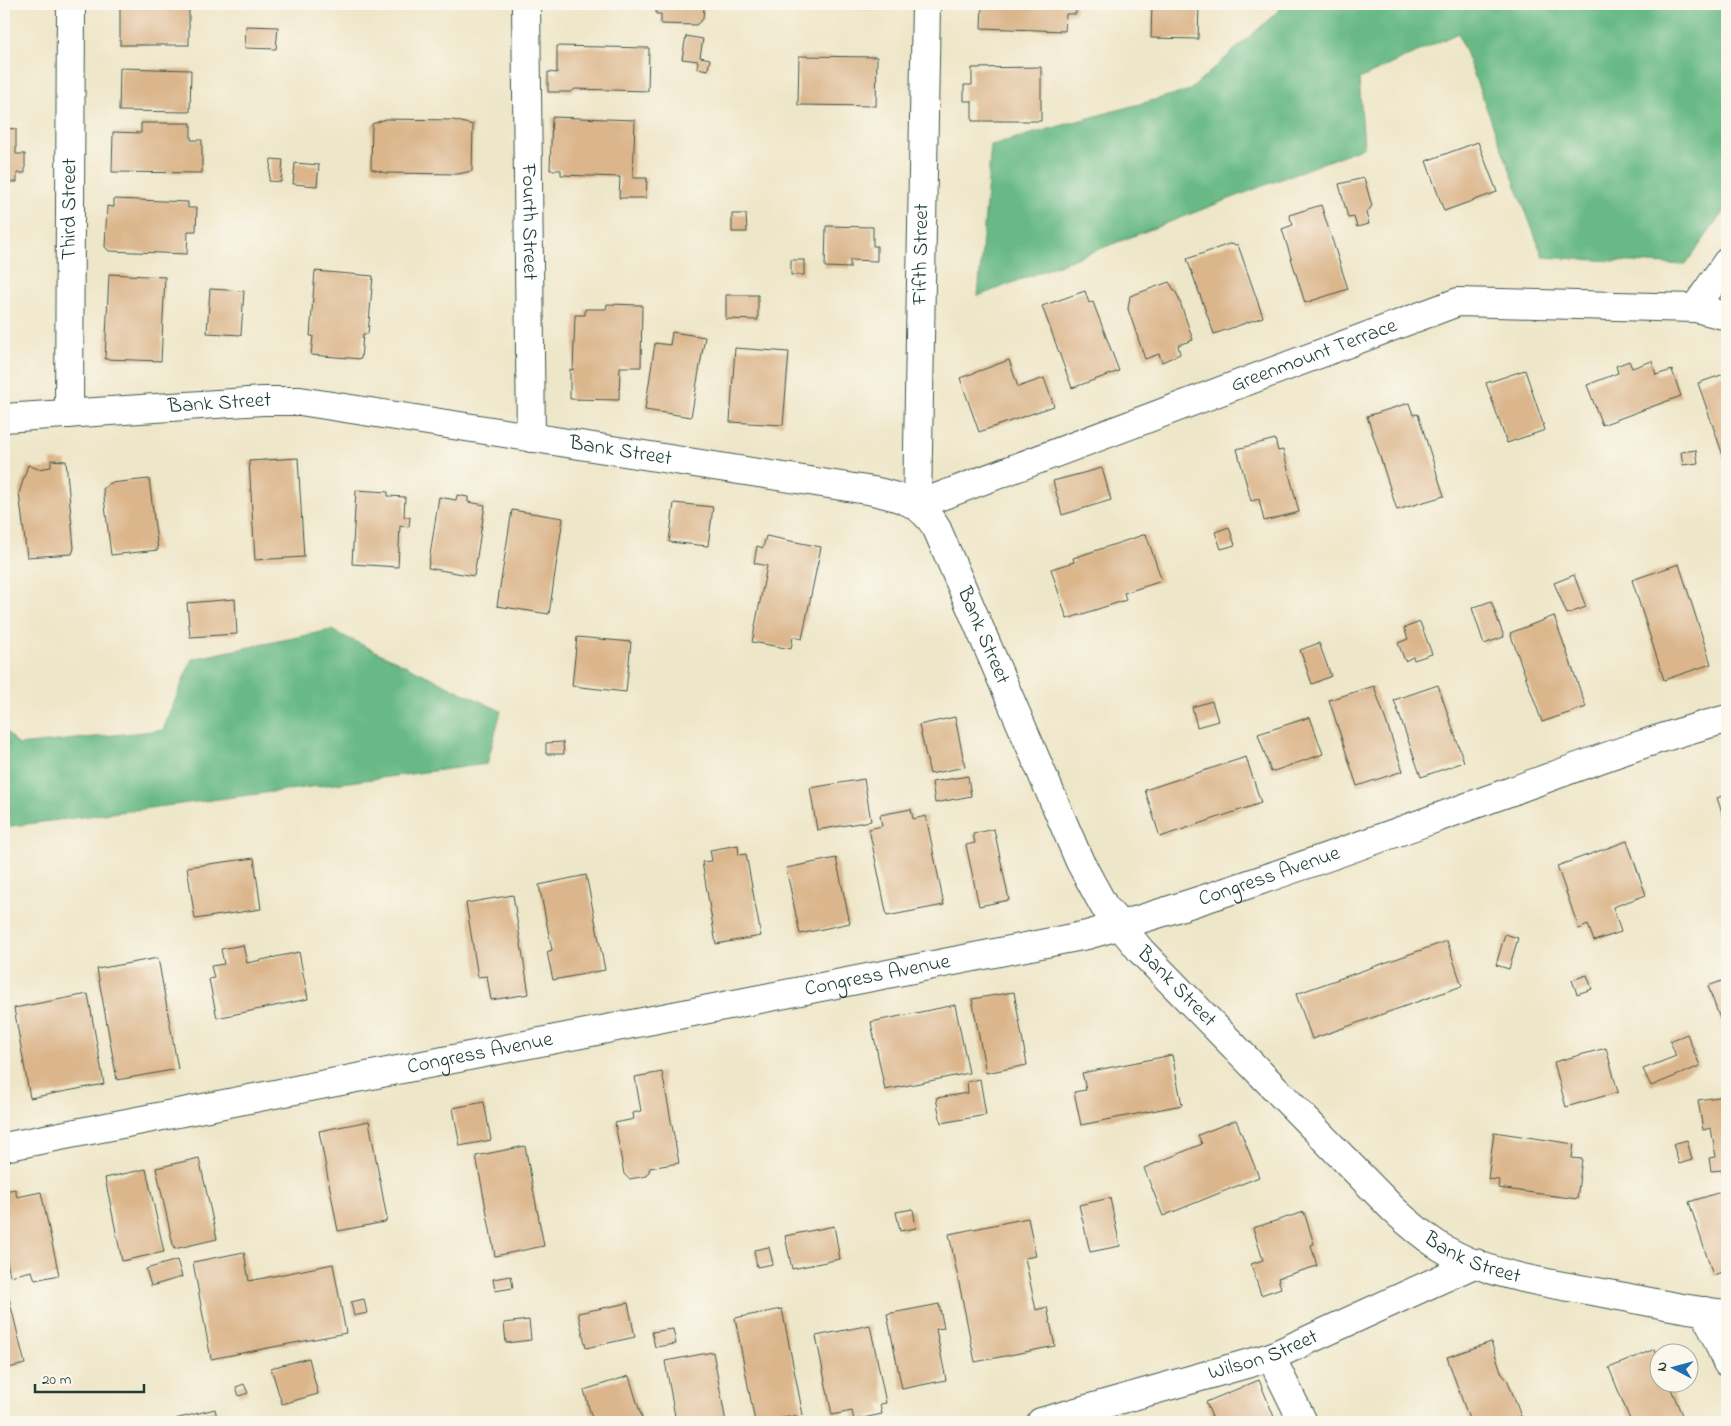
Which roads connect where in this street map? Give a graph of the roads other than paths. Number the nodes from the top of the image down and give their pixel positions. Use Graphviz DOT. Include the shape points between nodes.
graph roads {
  1 [pos="71,4"];
  2 [pos="526,4"];
  3 [pos="926,4"];
  4 [pos="1727,262"];
  5 [pos="1695,308"];
  6 [pos="1727,316"];
  7 [pos="69,414"];
  8 [pos="4,418"];
  9 [pos="531,438"];
  10 [pos="917,505"];
  11 [pos="1727,719"];
  12 [pos="1118,926"];
  13 [pos="4,1147"];
  14 [pos="1476,1263"];
  15 [pos="1716,1312"];
  16 [pos="1272,1357"];
  17 [pos="1727,1363"];
  18 [pos="1041,1422"];
  19 [pos="1303,1422"];
  1 -- 7 [label="street, Third Street"];
  2 -- 9 [label="street, Fourth Street"];
  3 -- 10 [label="street, Fifth Street"];
  4 -- 5 [label="street"];
  5 -- 6 [label="street, Greenmount Terrace"];
  5 -- 10 [label="street, Greenmount Terrace" via="1458,302"];
  7 -- 8 [label="street, Bank Street"];
  7 -- 9 [label="street, Bank Street" via="300,401"];
  9 -- 10 [label="street, Bank Street" via="873,491"];
  10 -- 12 [label="street, Bank Street" via="937,529 1080,862"];
  11 -- 12 [label="street, Congress Avenue"];
  12 -- 13 [label="street, Congress Avenue" via="1057,942"];
  12 -- 14 [label="street, Bank Street" via="1394,1210 1440,1247"];
  14 -- 15 [label="street, Bank Street" via="1528,1278"];
  14 -- 16 [label="street, Wilson Street"];
  15 -- 17 [label="street"];
  16 -- 18 [label="street, Wilson Street"];
  16 -- 19 [label="street"];
}
